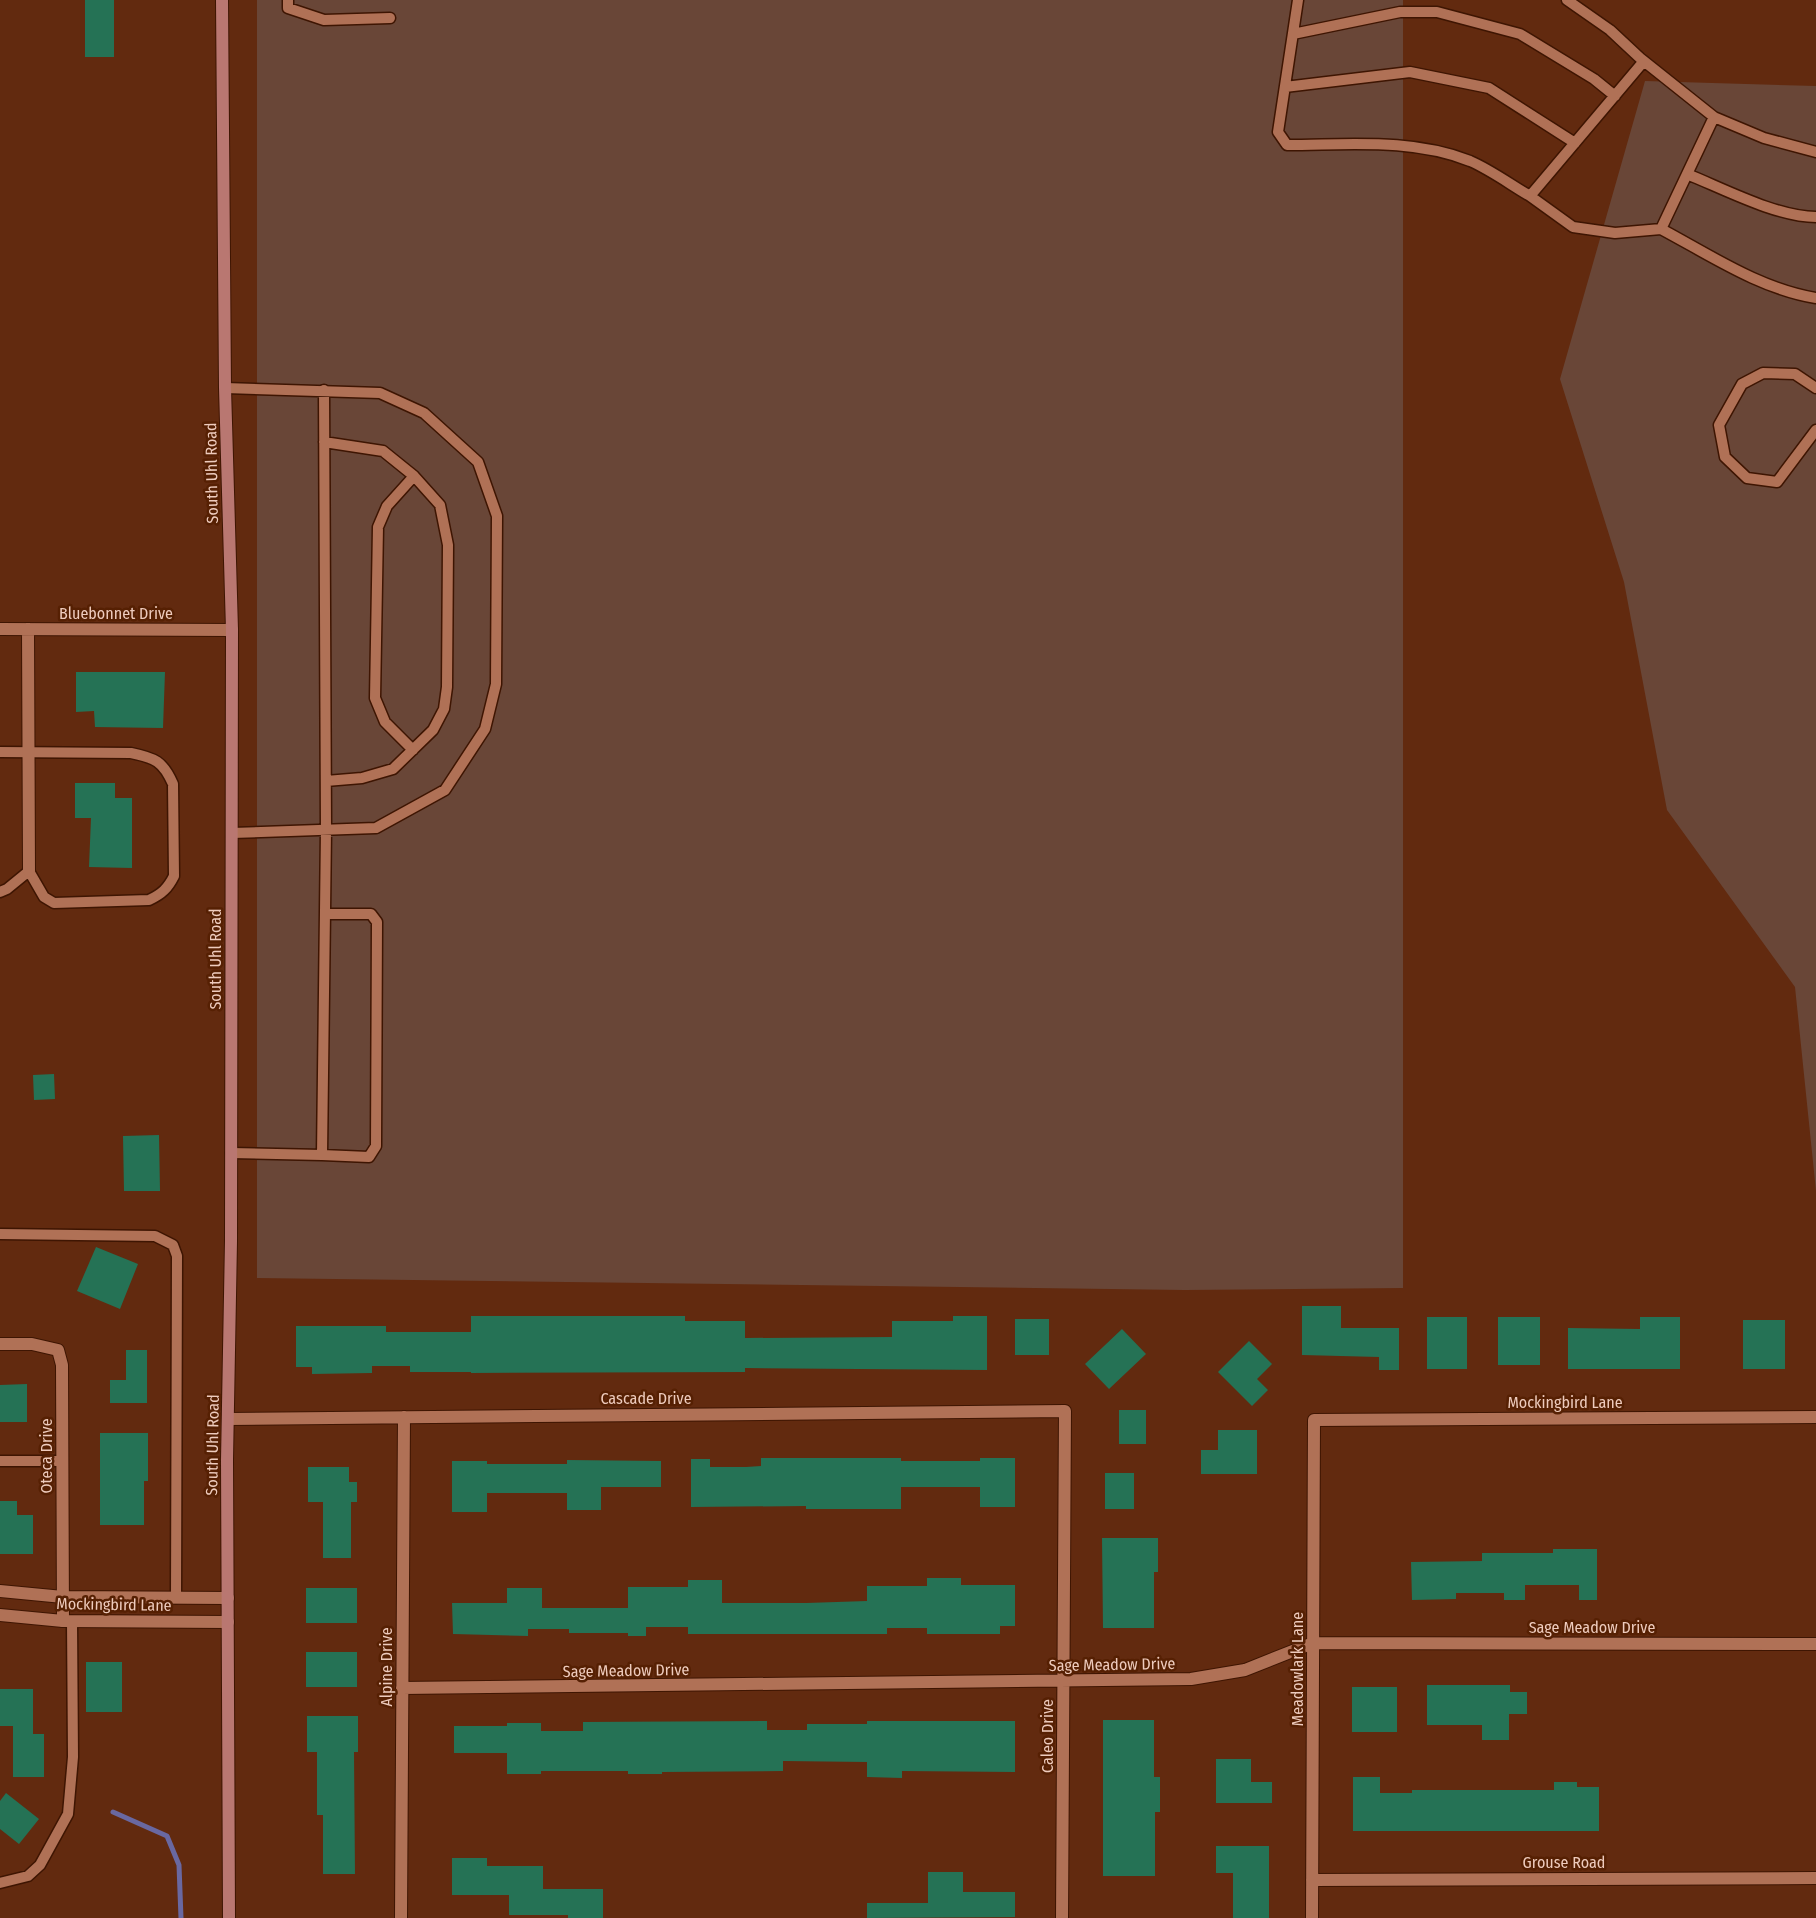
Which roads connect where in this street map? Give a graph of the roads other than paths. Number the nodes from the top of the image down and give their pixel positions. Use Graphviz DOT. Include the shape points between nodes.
graph roads {
  1 [pos="222,0"];
  2 [pos="288,0"];
  3 [pos="1298,0"];
  4 [pos="1567,0"];
  5 [pos="390,18"];
  6 [pos="1293,33"];
  7 [pos="1644,61"];
  8 [pos="1285,87"];
  9 [pos="1615,96"];
  10 [pos="1714,117"];
  11 [pos="1575,143"];
  12 [pos="1816,152"];
  13 [pos="1687,174"];
  14 [pos="1530,196"];
  15 [pos="1816,217"];
  16 [pos="1661,229"];
  17 [pos="1816,298"];
  18 [pos="225,388"];
  19 [pos="1816,388"];
  20 [pos="324,390"];
  21 [pos="1816,430"];
  22 [pos="324,442"];
  23 [pos="414,476"];
  24 [pos="0,629"];
  25 [pos="28,629"];
  26 [pos="231,630"];
  27 [pos="412,750"];
  28 [pos="0,752"];
  29 [pos="28,752"];
  30 [pos="326,781"];
  31 [pos="326,830"];
  32 [pos="231,833"];
  33 [pos="29,871"];
  34 [pos="0,892"];
  35 [pos="325,914"];
  36 [pos="231,1153"];
  37 [pos="322,1155"];
  38 [pos="0,1234"];
  39 [pos="0,1344"];
  40 [pos="1065,1411"];
  41 [pos="404,1417"];
  42 [pos="1816,1417"];
  43 [pos="228,1419"];
  44 [pos="1314,1420"];
  45 [pos="0,1461"];
  46 [pos="62,1461"];
  47 [pos="0,1591"];
  48 [pos="63,1597"];
  49 [pos="176,1598"];
  50 [pos="228,1598"];
  51 [pos="0,1615"];
  52 [pos="67,1621"];
  53 [pos="228,1622"];
  54 [pos="1313,1643"];
  55 [pos="1816,1644"];
  56 [pos="1064,1682"];
  57 [pos="402,1688"];
  58 [pos="1816,1878"];
  59 [pos="1312,1880"];
  60 [pos="0,1883"];
  61 [pos="228,1918"];
  62 [pos="400,1918"];
  63 [pos="1062,1918"];
  64 [pos="1312,1918"];
  1 -- 18 [label="main road, South Uhl Road"];
  2 -- 5 [label="lane" via="288,8 324,20"];
  3 -- 6 [label="lane"];
  4 -- 7 [label="lane" via="1610,30"];
  6 -- 8 [label="lane"];
  6 -- 9 [label="lane" via="1400,12 1437,12 1520,34"];
  7 -- 9 [label="lane"];
  7 -- 10 [label="lane"];
  8 -- 11 [label="lane" via="1410,72 1489,88"];
  8 -- 14 [label="lane" via="1278,132 1287,145 1418,147 1471,162"];
  9 -- 11 [label="lane"];
  10 -- 12 [label="lane" via="1764,138"];
  10 -- 13 [label="lane"];
  11 -- 14 [label="lane"];
  13 -- 15 [label="lane" via="1760,204"];
  13 -- 16 [label="lane"];
  14 -- 16 [label="lane" via="1573,227 1615,233"];
  16 -- 17 [label="lane" via="1757,280"];
  18 -- 20 [label="lane"];
  18 -- 26 [label="main road, South Uhl Road"];
  19 -- 21 [label="lane" via="1795,374 1763,373 1742,384 1719,425 1725,457 1747,478 1777,482"];
  20 -- 22 [label="lane"];
  20 -- 31 [label="lane" via="380,393 424,413 478,462 497,516 496,684 485,729 446,790 376,828"];
  22 -- 23 [label="lane" via="383,450"];
  22 -- 30 [label="lane"];
  23 -- 27 [label="lane" via="440,505 448,557 444,709 433,730"];
  23 -- 27 [label="lane" via="387,506 378,527 375,698 385,723"];
  24 -- 25 [label="street, Bluebonnet Drive"];
  25 -- 26 [label="street, Bluebonnet Drive"];
  25 -- 29 [label="street"];
  26 -- 32 [label="main road, South Uhl Road"];
  27 -- 30 [label="lane" via="393,769 362,778"];
  28 -- 29 [label="lane"];
  29 -- 33 [label="street"];
  29 -- 33 [label="lane" via="131,753 159,762 173,784 174,876 168,888 149,900 54,903 44,897"];
  30 -- 31 [label="lane"];
  31 -- 32 [label="lane"];
  31 -- 35 [label="lane"];
  32 -- 36 [label="main road, South Uhl Road"];
  33 -- 34 [label="lane"];
  35 -- 37 [label="lane"];
  35 -- 37 [label="lane" via="371,915 377,922 376,1146 369,1157"];
  36 -- 37 [label="lane"];
  36 -- 43 [label="main road, South Uhl Road"];
  38 -- 49 [label="lane" via="155,1236 173,1245 177,1256"];
  39 -- 46 [label="street, Oteca Drive" via="32,1344 58,1350 62,1365"];
  40 -- 41 [label="street, Cascade Drive"];
  40 -- 56 [label="street, Caleo Drive"];
  41 -- 43 [label="street, Cascade Drive"];
  41 -- 57 [label="street, Alpine Drive"];
  42 -- 44 [label="street, Mockingbird Lane"];
  43 -- 50 [label="main road, South Uhl Road"];
  44 -- 54 [label="street, Meadowlark Lane"];
  45 -- 46 [label="lane"];
  46 -- 48 [label="street, Oteca Drive"];
  47 -- 48 [label="street, Mockingbird Lane"];
  48 -- 49 [label="street, Mockingbird Lane"];
  48 -- 52 [label="street, Oteca Drive"];
  49 -- 50 [label="street, Mockingbird Lane"];
  50 -- 53 [label="main road, South Uhl Road"];
  51 -- 52 [label="street, Mockingbird Lane"];
  52 -- 53 [label="street, Mockingbird Lane"];
  52 -- 60 [label="lane" via="73,1757 68,1814 40,1866 28,1876"];
  53 -- 61 [label="main road, South Uhl Road"];
  54 -- 55 [label="street, Sage Meadow Drive"];
  54 -- 56 [label="street, Sage Meadow Drive" via="1245,1670 1191,1679"];
  54 -- 59 [label="street, Meadowlark Lane"];
  56 -- 57 [label="street, Sage Meadow Drive"];
  56 -- 63 [label="street, Caleo Drive"];
  57 -- 62 [label="street, Alpine Drive"];
  58 -- 59 [label="street, Grouse Road"];
  59 -- 64 [label="street, Meadowlark Lane"];
}
